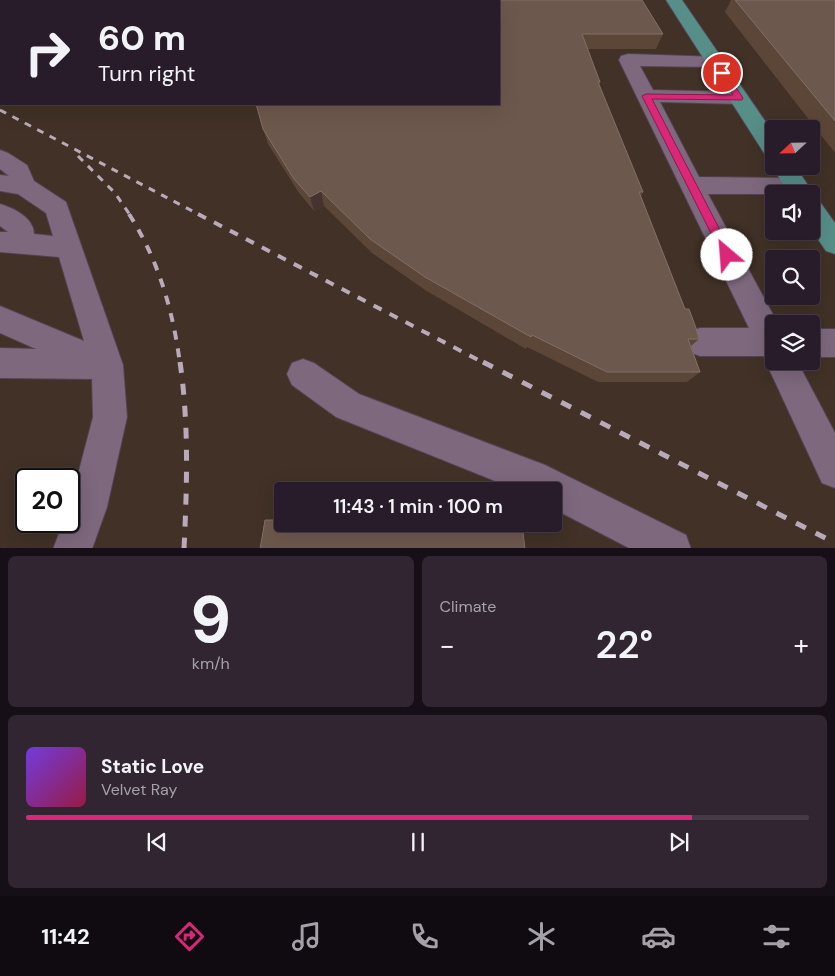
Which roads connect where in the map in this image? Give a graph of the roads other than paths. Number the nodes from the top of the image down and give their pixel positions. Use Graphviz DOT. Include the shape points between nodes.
graph roads {
  1 [pos="674,0"];
  2 [pos="714,60"];
  3 [pos="646,96"];
  4 [pos="739,98"];
  5 [pos="765,138"];
  6 [pos="0,158"];
  7 [pos="12,184"];
  8 [pos="692,186"];
  9 [pos="765,189"];
  10 [pos="0,213"];
  11 [pos="820,222"];
  12 [pos="10,243"];
  13 [pos="835,244"];
  14 [pos="68,247"];
  15 [pos="0,319"];
  16 [pos="765,328"];
  17 [pos="700,342"];
  18 [pos="820,343"];
  19 [pos="835,343"];
  20 [pos="765,347"];
  21 [pos="0,363"];
  22 [pos="107,365"];
  23 [pos="786,370"];
  24 [pos="303,374"];
  25 [pos="835,470"];
  26 [pos="72,548"];
  27 [pos="672,548"];
  1 -- 2 [label="main road"];
  2 -- 3 [label="lane" via="628,60"];
  2 -- 4 [label="main road"];
  3 -- 4 [label="lane"];
  3 -- 8 [label="lane"];
  4 -- 5 [label="main road"];
  6 -- 7 [label="lane" via="19,171"];
  7 -- 14 [label="lane" via="57,208"];
  8 -- 9 [label="lane"];
  8 -- 16 [label="lane"];
  10 -- 12 [label="lane" via="21,228"];
  11 -- 13 [label="main road"];
  12 -- 14 [label="lane"];
  14 -- 22 [label="lane"];
  15 -- 22 [label="lane"];
  17 -- 20 [label="lane"];
  18 -- 19 [label="lane"];
  21 -- 22 [label="lane"];
  22 -- 26 [label="lane" via="110,417 88,508"];
  23 -- 25 [label="lane"];
  24 -- 27 [label="lane" via="348,406 532,478"];
}
